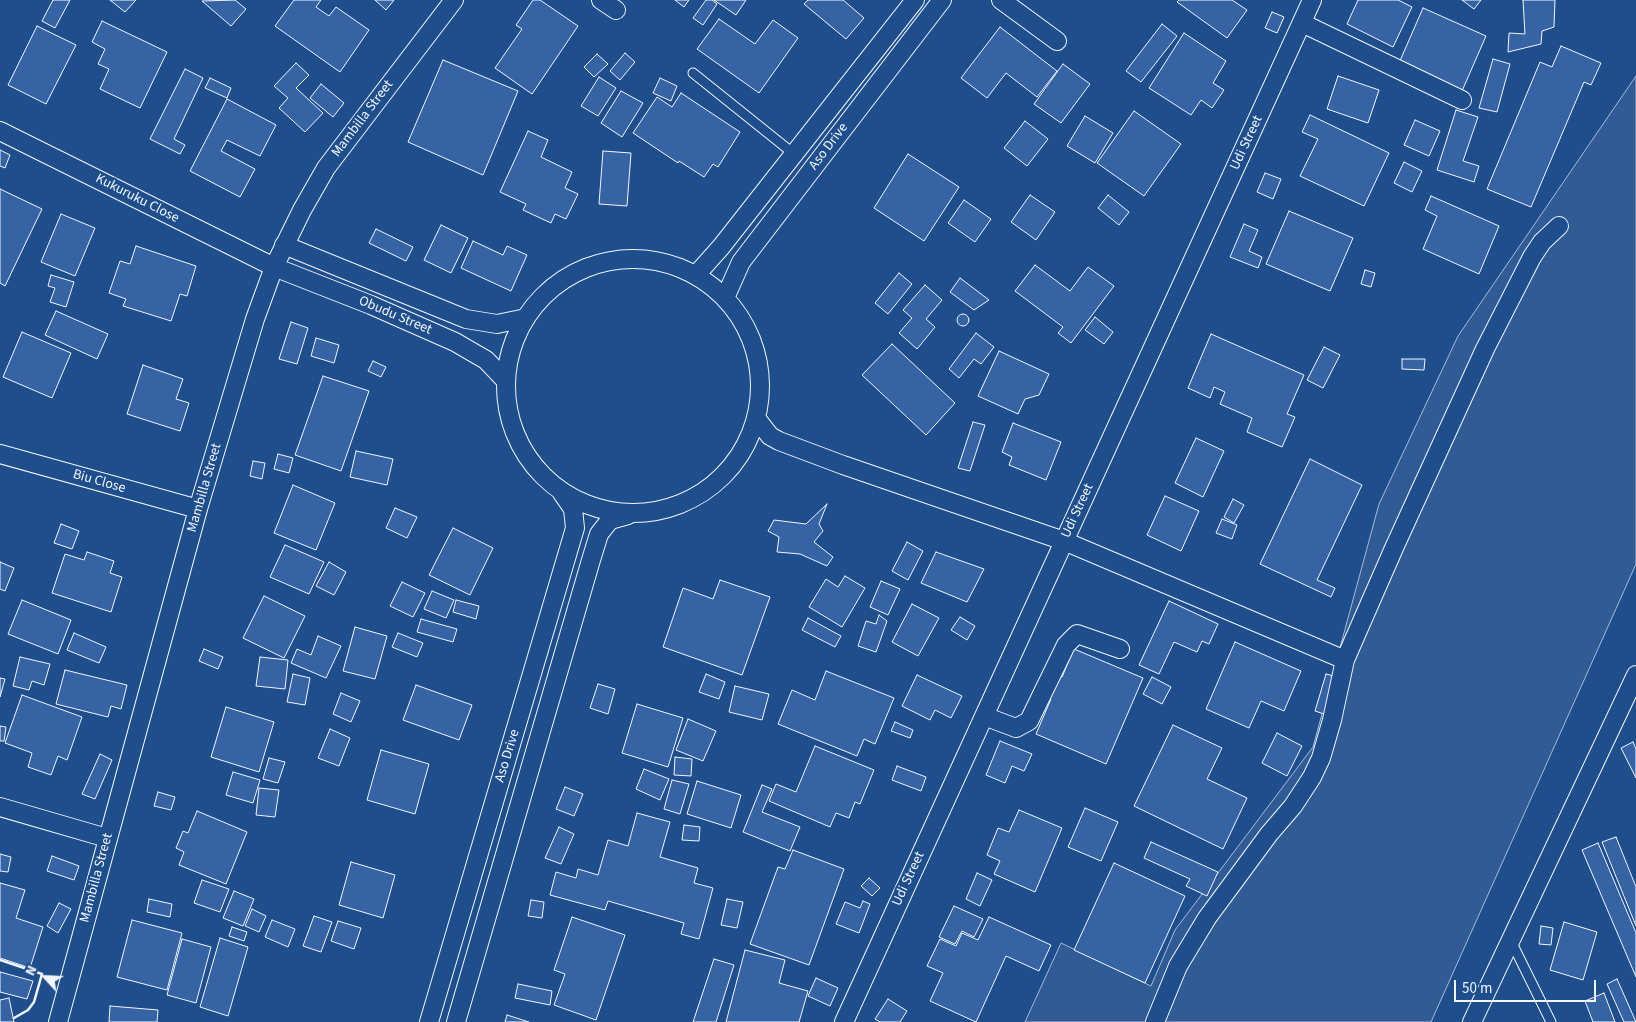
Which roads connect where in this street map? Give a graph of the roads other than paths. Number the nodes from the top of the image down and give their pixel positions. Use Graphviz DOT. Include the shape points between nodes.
graph roads {
  1 [pos="601,0"];
  2 [pos="914,0"];
  3 [pos="942,0"];
  4 [pos="1002,0"];
  5 [pos="1312,0"];
  6 [pos="446,3"];
  7 [pos="616,10"];
  8 [pos="1302,23"];
  9 [pos="1057,41"];
  10 [pos="693,73"];
  11 [pos="1462,100"];
  12 [pos="0,131"];
  13 [pos="794,154"];
  14 [pos="1559,226"];
  15 [pos="284,245"];
  16 [pos="274,267"];
  17 [pos="696,275"];
  18 [pos="725,298"];
  19 [pos="526,318"];
  20 [pos="506,381"];
  21 [pos="756,418"];
  22 [pos="0,454"];
  23 [pos="561,492"];
  24 [pos="198,510"];
  25 [pos="630,514"];
  26 [pos="1064,541"];
  27 [pos="1120,649"];
  28 [pos="1345,660"];
  29 [pos="1636,675"];
  30 [pos="984,716"];
  31 [pos="0,807"];
  32 [pos="107,838"];
  33 [pos="1510,940"];
  34 [pos="58,1022"];
  35 [pos="429,1022"];
  36 [pos="456,1022"];
  37 [pos="844,1022"];
  38 [pos="1156,1022"];
  39 [pos="1472,1022"];
  40 [pos="1551,1022"];
  1 -- 7 [label="street"];
  2 -- 13 [label="street, Aso Drive"];
  3 -- 18 [label="street, Aso Drive" via="741,262"];
  4 -- 9 [label="street"];
  5 -- 8 [label="street, Udi Street"];
  6 -- 15 [label="street, Mambilla Street" via="326,168"];
  8 -- 11 [label="street"];
  8 -- 26 [label="street, Udi Street"];
  10 -- 13 [label="lane"];
  12 -- 16 [label="street, Kukuruku Close"];
  13 -- 17 [label="street, Aso Drive"];
  14 -- 28 [label="street" via="1532,257 1485,349"];
  15 -- 16 [label="street, Mambilla Street"];
  15 -- 19 [label="street, Obudu Street" via="466,319 498,324"];
  16 -- 20 [label="street, Obudu Street" via="455,342 486,360"];
  16 -- 24 [label="street, Mambilla Street"];
  17 -- 18 [label="street"];
  17 -- 19 [label="street" via="672,264 647,259 621,259 596,264 572,274 550,290"];
  18 -- 21 [label="street" via="748,331 757,356 760,381"];
  19 -- 20 [label="street" via="510,355"];
  20 -- 23 [label="street" via="507,406 514,432 541,475"];
  21 -- 25 [label="street" via="740,456 724,476 704,492 680,505 656,512"];
  21 -- 26 [label="street" via="770,436 779,441"];
  22 -- 24 [label="street, Biu Close"];
  23 -- 25 [label="street" via="582,504"];
  23 -- 35 [label="street, Aso Drive" via="573,509 575,528"];
  24 -- 32 [label="street, Mambilla Street"];
  25 -- 36 [label="street, Aso Drive" via="610,520 599,534"];
  26 -- 28 [label="street"];
  26 -- 30 [label="street, Udi Street"];
  27 -- 30 [label="street" via="1077,634 1066,645 1029,722 1016,728"];
  28 -- 38 [label="street" via="1332,720 1312,777 1207,918 1178,966"];
  29 -- 33 [label="street"];
  30 -- 37 [label="street, Udi Street"];
  31 -- 32 [label="street"];
  32 -- 34 [label="street, Mambilla Street"];
  33 -- 39 [label="street"];
  33 -- 40 [label="lane"];
}
